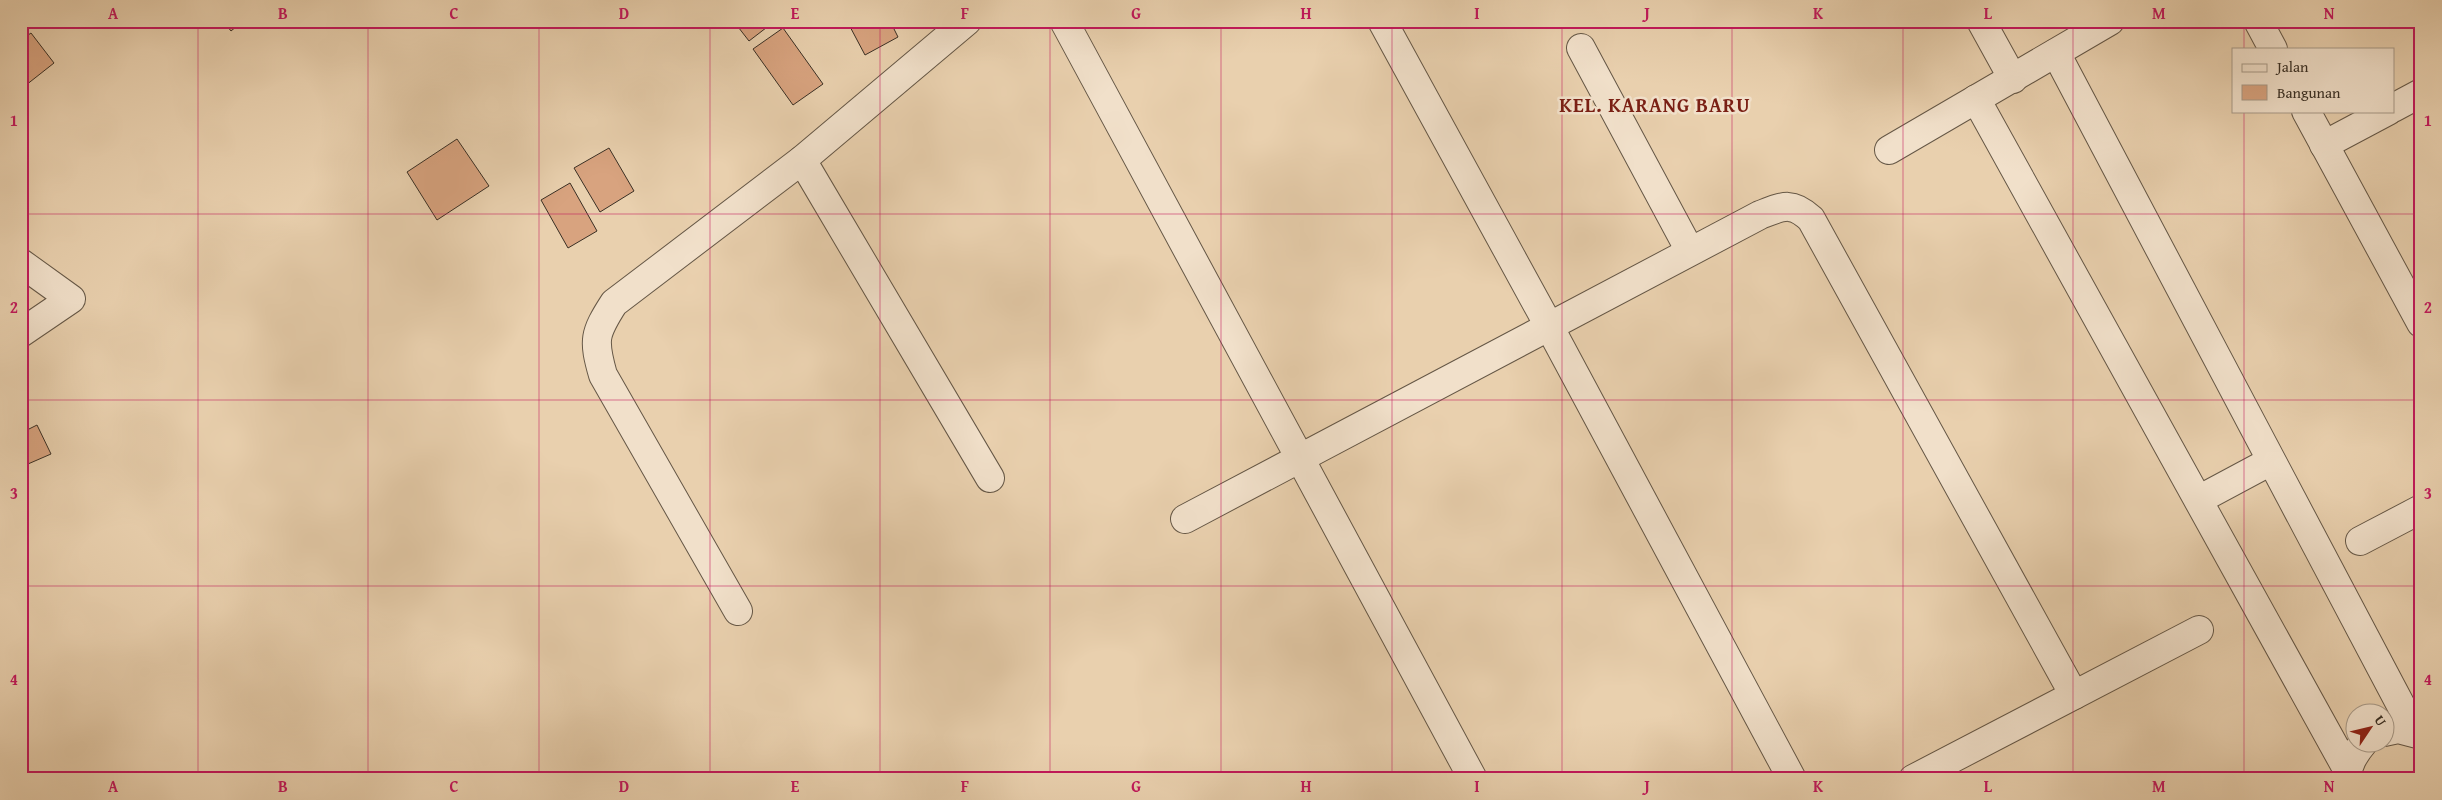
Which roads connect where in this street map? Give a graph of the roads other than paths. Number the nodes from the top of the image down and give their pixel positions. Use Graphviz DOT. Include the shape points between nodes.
graph roads {
  1 [pos="967,21"];
  2 [pos="1064,21"];
  3 [pos="1382,21"];
  4 [pos="1981,21"];
  5 [pos="2110,21"];
  6 [pos="2258,21"];
  7 [pos="1581,48"];
  8 [pos="2272,48"];
  9 [pos="2056,53"];
  10 [pos="2013,79"];
  11 [pos="2421,94"];
  12 [pos="1976,99"];
  13 [pos="2394,108"];
  14 [pos="2307,112"];
  15 [pos="2386,112"];
  16 [pos="2324,145"];
  17 [pos="1889,150"];
  18 [pos="802,160"];
  19 [pos="1690,251"];
  20 [pos="21,263"];
  21 [pos="2421,323"];
  22 [pos="1549,326"];
  23 [pos="21,333"];
  24 [pos="1299,457"];
  25 [pos="2271,461"];
  26 [pos="990,478"];
  27 [pos="2200,499"];
  28 [pos="2421,509"];
  29 [pos="1185,519"];
  30 [pos="2360,541"];
  31 [pos="738,611"];
  32 [pos="2198,630"];
  33 [pos="2074,695"];
  34 [pos="2394,730"];
  35 [pos="2418,734"];
  36 [pos="2355,752"];
  37 [pos="2347,774"];
  38 [pos="1473,779"];
  39 [pos="1792,779"];
  40 [pos="1913,779"];
  1 -- 18 [label="street"];
  2 -- 24 [label="street"];
  3 -- 22 [label="street"];
  4 -- 10 [label="street"];
  5 -- 9 [label="street"];
  6 -- 8 [label="street"];
  7 -- 19 [label="street"];
  9 -- 10 [label="street"];
  9 -- 25 [label="street"];
  10 -- 12 [label="street"];
  11 -- 13 [label="street"];
  12 -- 17 [label="street"];
  12 -- 27 [label="street"];
  14 -- 16 [label="street"];
  15 -- 16 [label="street"];
  16 -- 21 [label="street"];
  18 -- 26 [label="street"];
  18 -- 31 [label="street" via="614,303 598,327 596,352 603,376"];
  19 -- 22 [label="street"];
  19 -- 33 [label="street" via="1780,207 1800,208 1812,220"];
  20 -- 23 [label="street" via="71,299"];
  22 -- 24 [label="street"];
  22 -- 39 [label="street"];
  24 -- 29 [label="street"];
  24 -- 38 [label="street"];
  25 -- 27 [label="street"];
  25 -- 35 [label="street"];
  27 -- 37 [label="street"];
  28 -- 30 [label="street"];
  32 -- 33 [label="street"];
  33 -- 40 [label="street"];
  34 -- 35 [label="street"];
  36 -- 37 [label="street"];
}
